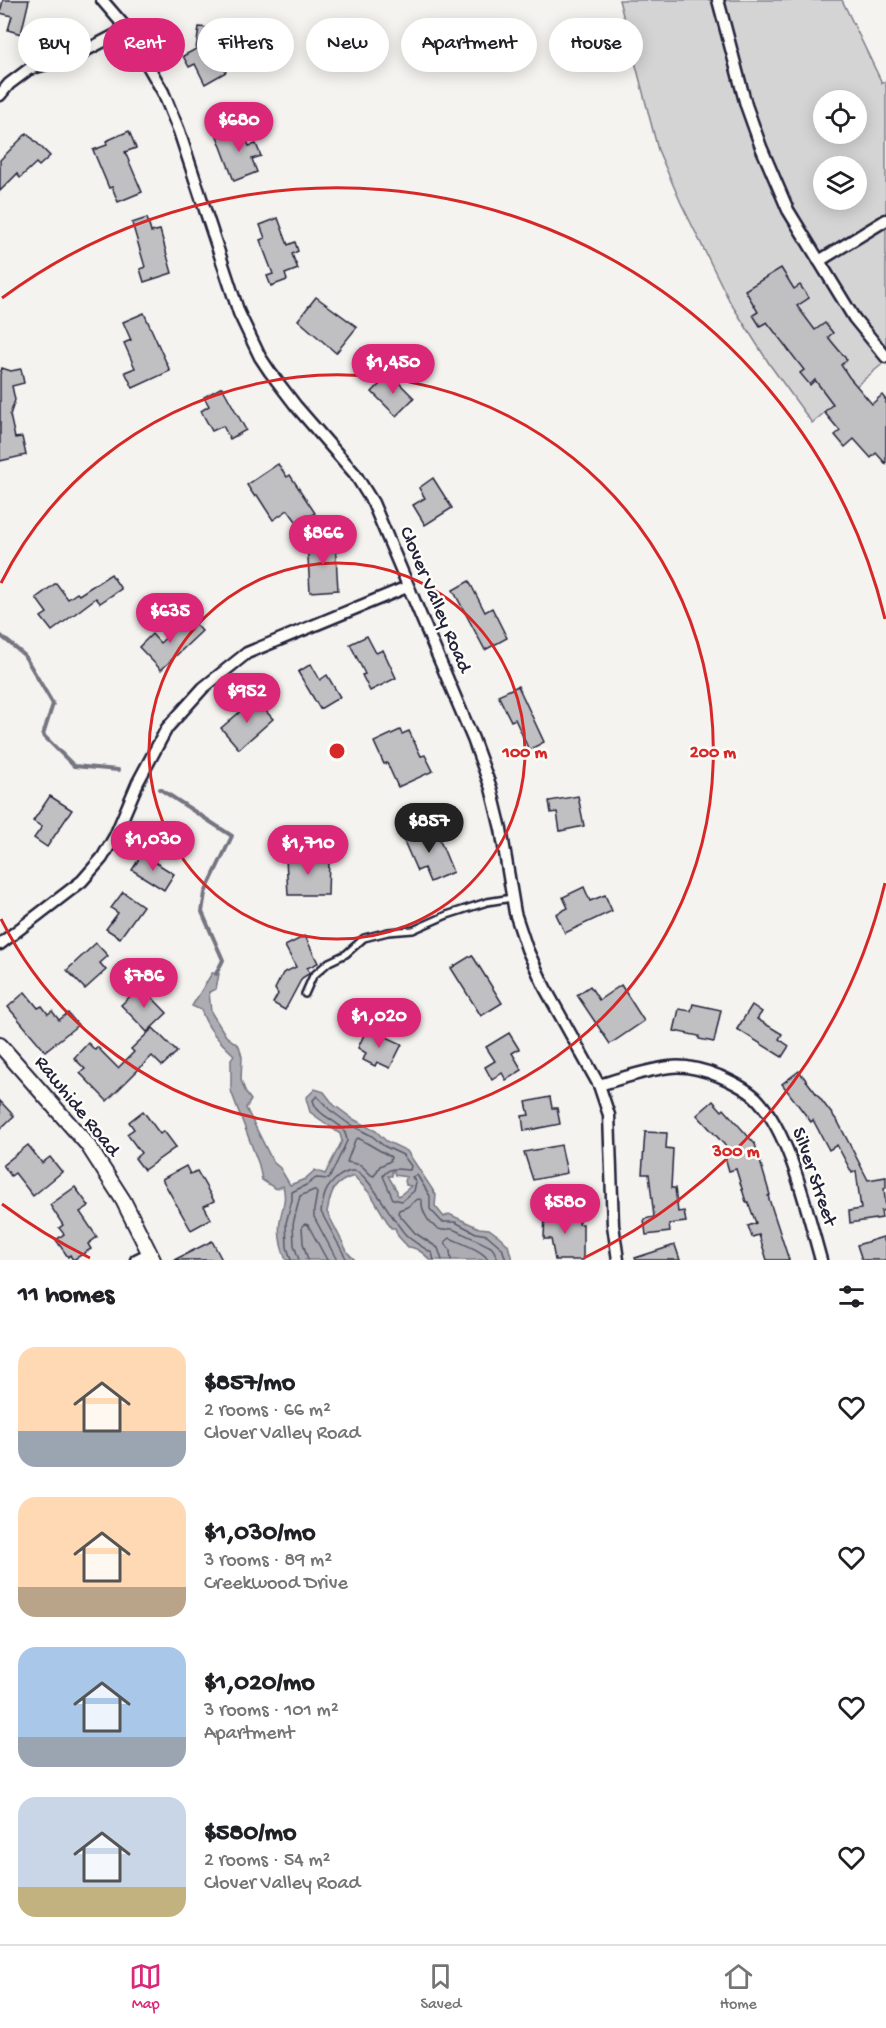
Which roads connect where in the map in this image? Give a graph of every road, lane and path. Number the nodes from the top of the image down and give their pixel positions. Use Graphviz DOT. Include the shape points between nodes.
graph roads {
  1 [pos="102,0"];
  2 [pos="718,0"];
  3 [pos="118,18"];
  4 [pos="103,41"];
  5 [pos="152,72"];
  6 [pos="0,95"];
  7 [pos="886,220"];
  8 [pos="819,261"];
  9 [pos="886,357"];
  10 [pos="407,587"];
  11 [pos="512,898"];
  12 [pos="0,944"];
  13 [pos="304,994"];
  14 [pos="0,1045"];
  15 [pos="599,1085"];
  16 [pos="151,1257"];
  17 [pos="136,1260"];
  18 [pos="618,1260"];
  19 [pos="821,1260"];
  1 -- 3 [label="street, Clover Valley Road"];
  2 -- 8 [label="street" via="761,147 789,210"];
  4 -- 6 [label="street" via="75,56 29,69"];
  5 -- 10 [label="street, Clover Valley Road" via="171,111 252,341 296,406 355,474 373,503"];
  7 -- 8 [label="street"];
  8 -- 9 [label="street" via="854,318"];
  10 -- 11 [label="street, Clover Valley Road" via="491,788"];
  10 -- 12 [label="street" via="247,653 203,688 167,728 102,858 82,881"];
  11 -- 13 [label="lane" via="487,902 413,930 364,938 313,976"];
  11 -- 15 [label="street, Clover Valley Road" via="527,949 545,988"];
  14 -- 16 [label="street, Rawhide Road" via="87,1144 123,1200"];
  15 -- 18 [label="street, Clover Valley Road" via="609,1115"];
  15 -- 19 [label="street, Silver Street" via="672,1066 705,1070 735,1083 756,1098 772,1116 784,1141"];
  16 -- 17 [label="street"];
}
